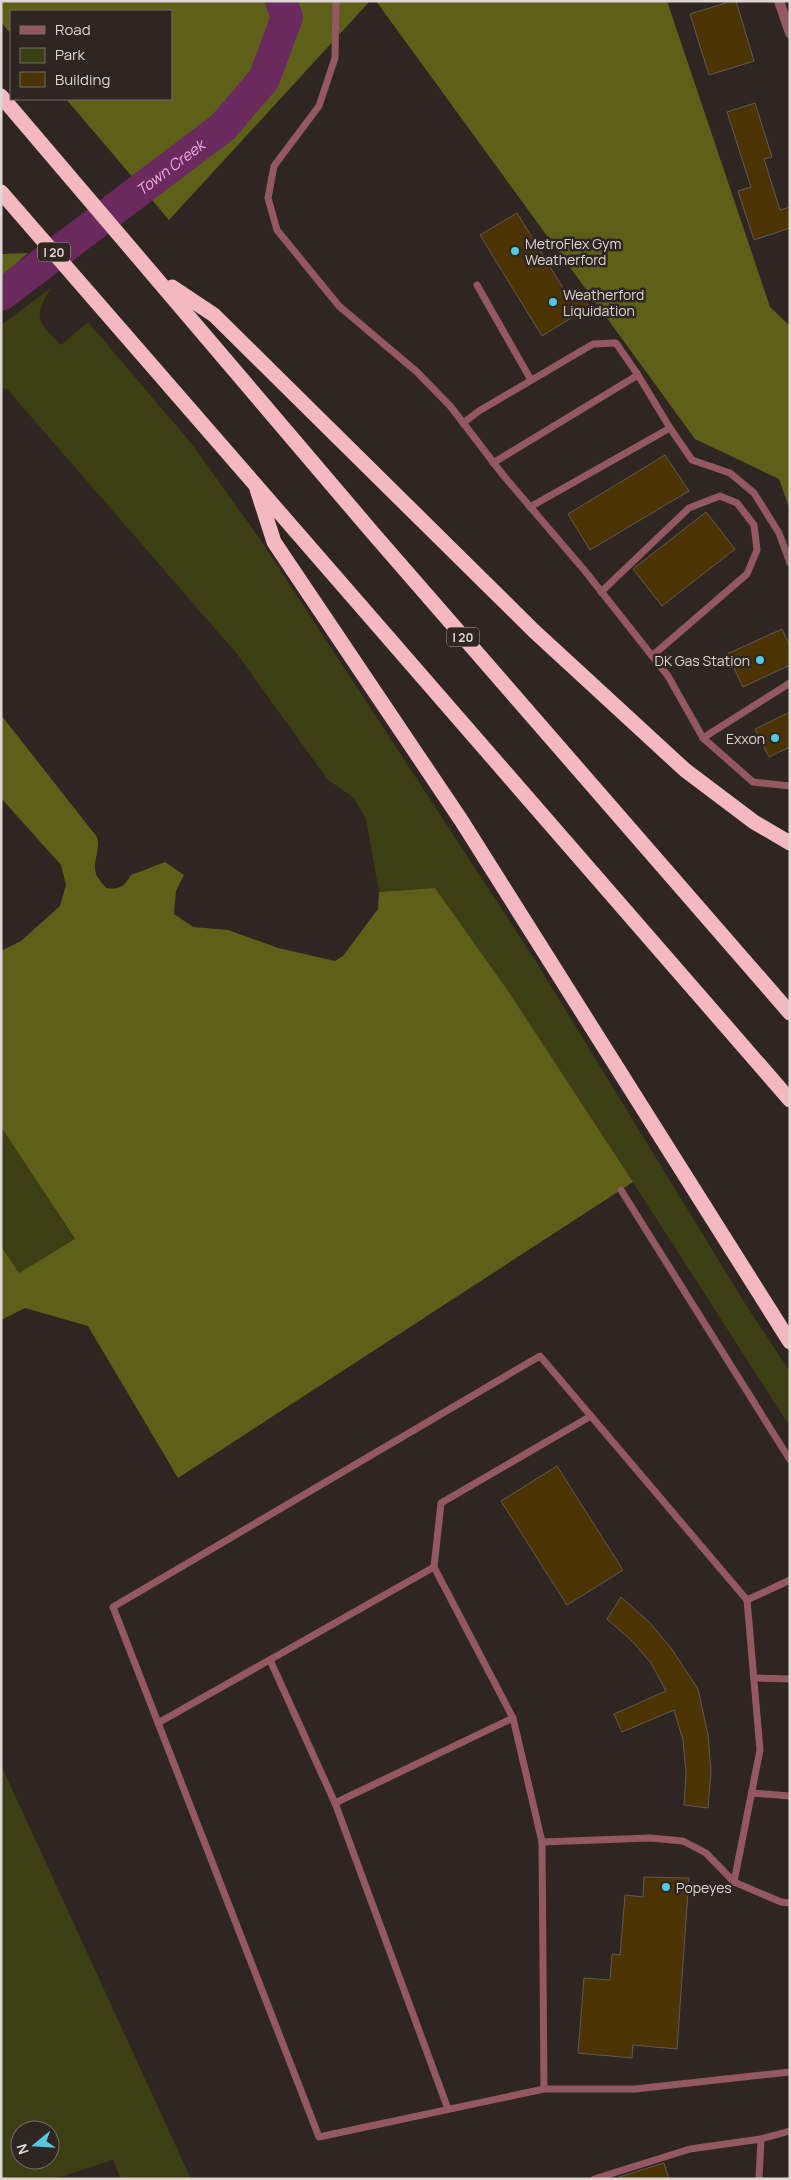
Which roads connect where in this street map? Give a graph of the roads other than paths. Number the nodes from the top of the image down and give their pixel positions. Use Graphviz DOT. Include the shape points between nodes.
graph roads {
  1 [pos="336,1"];
  2 [pos="780,1"];
  3 [pos="790,33"];
  4 [pos="1,96"];
  5 [pos="6,197"];
  6 [pos="156,276"];
  7 [pos="477,285"];
  8 [pos="638,376"];
  9 [pos="532,380"];
  10 [pos="463,423"];
  11 [pos="670,428"];
  12 [pos="493,463"];
  13 [pos="255,483"];
  14 [pos="530,507"];
  15 [pos="790,563"];
  16 [pos="601,592"];
  17 [pos="652,656"];
  18 [pos="790,683"];
  19 [pos="703,738"];
  20 [pos="790,786"];
  21 [pos="790,843"];
  22 [pos="790,1013"];
  23 [pos="790,1100"];
  24 [pos="621,1190"];
  25 [pos="790,1342"];
  26 [pos="591,1416"];
  27 [pos="790,1460"];
  28 [pos="434,1567"];
  29 [pos="790,1580"];
  30 [pos="747,1600"];
  31 [pos="270,1660"];
  32 [pos="754,1678"];
  33 [pos="790,1679"];
  34 [pos="513,1718"];
  35 [pos="158,1723"];
  36 [pos="752,1793"];
  37 [pos="790,1796"];
  38 [pos="335,1803"];
  39 [pos="542,1842"];
  40 [pos="734,1882"];
  41 [pos="790,1903"];
  42 [pos="790,2072"];
  43 [pos="544,2089"];
  44 [pos="448,2109"];
  45 [pos="790,2131"];
  46 [pos="762,2139"];
  47 [pos="594,2179"];
  48 [pos="760,2179"];
  1 -- 10 [label="lane" via="335,58 319,106 274,166 268,198 277,230 339,306 417,372"];
  2 -- 3 [label="street"];
  4 -- 6 [label="highway, I 20"];
  5 -- 13 [label="highway, I 20"];
  6 -- 21 [label="highway" via="214,315 534,631 685,770 754,822"];
  6 -- 22 [label="highway, I 20" via="372,532"];
  7 -- 9 [label="lane"];
  8 -- 9 [label="lane" via="616,343 593,344"];
  8 -- 11 [label="lane"];
  8 -- 12 [label="lane"];
  9 -- 10 [label="lane" via="479,410"];
  10 -- 12 [label="lane"];
  11 -- 14 [label="lane"];
  11 -- 15 [label="lane" via="692,460 730,473 754,493 779,533"];
  12 -- 14 [label="lane"];
  13 -- 23 [label="highway, I 20"];
  13 -- 25 [label="highway" via="274,542 461,820"];
  14 -- 16 [label="lane"];
  16 -- 17 [label="lane"];
  16 -- 17 [label="lane" via="689,508 720,496 737,503 754,526 757,550 748,574"];
  17 -- 19 [label="lane" via="668,676"];
  18 -- 19 [label="lane"];
  19 -- 20 [label="lane" via="753,782"];
  24 -- 27 [label="lane"];
  26 -- 28 [label="lane" via="441,1503"];
  26 -- 30 [label="lane"];
  26 -- 35 [label="lane" via="540,1356 113,1607"];
  28 -- 31 [label="lane"];
  28 -- 34 [label="lane"];
  29 -- 30 [label="lane"];
  30 -- 32 [label="lane"];
  31 -- 35 [label="lane"];
  31 -- 38 [label="lane"];
  32 -- 33 [label="lane"];
  32 -- 36 [label="lane" via="760,1750"];
  34 -- 38 [label="lane"];
  34 -- 39 [label="lane"];
  35 -- 44 [label="lane" via="319,2137"];
  36 -- 37 [label="lane"];
  36 -- 40 [label="lane"];
  38 -- 44 [label="lane"];
  39 -- 40 [label="lane" via="650,1838 684,1841 706,1854"];
  39 -- 43 [label="lane"];
  40 -- 41 [label="lane"];
  42 -- 43 [label="lane" via="635,2089"];
  43 -- 44 [label="lane"];
  45 -- 46 [label="lane"];
  46 -- 47 [label="lane" via="690,2150"];
  46 -- 48 [label="lane"];
}
